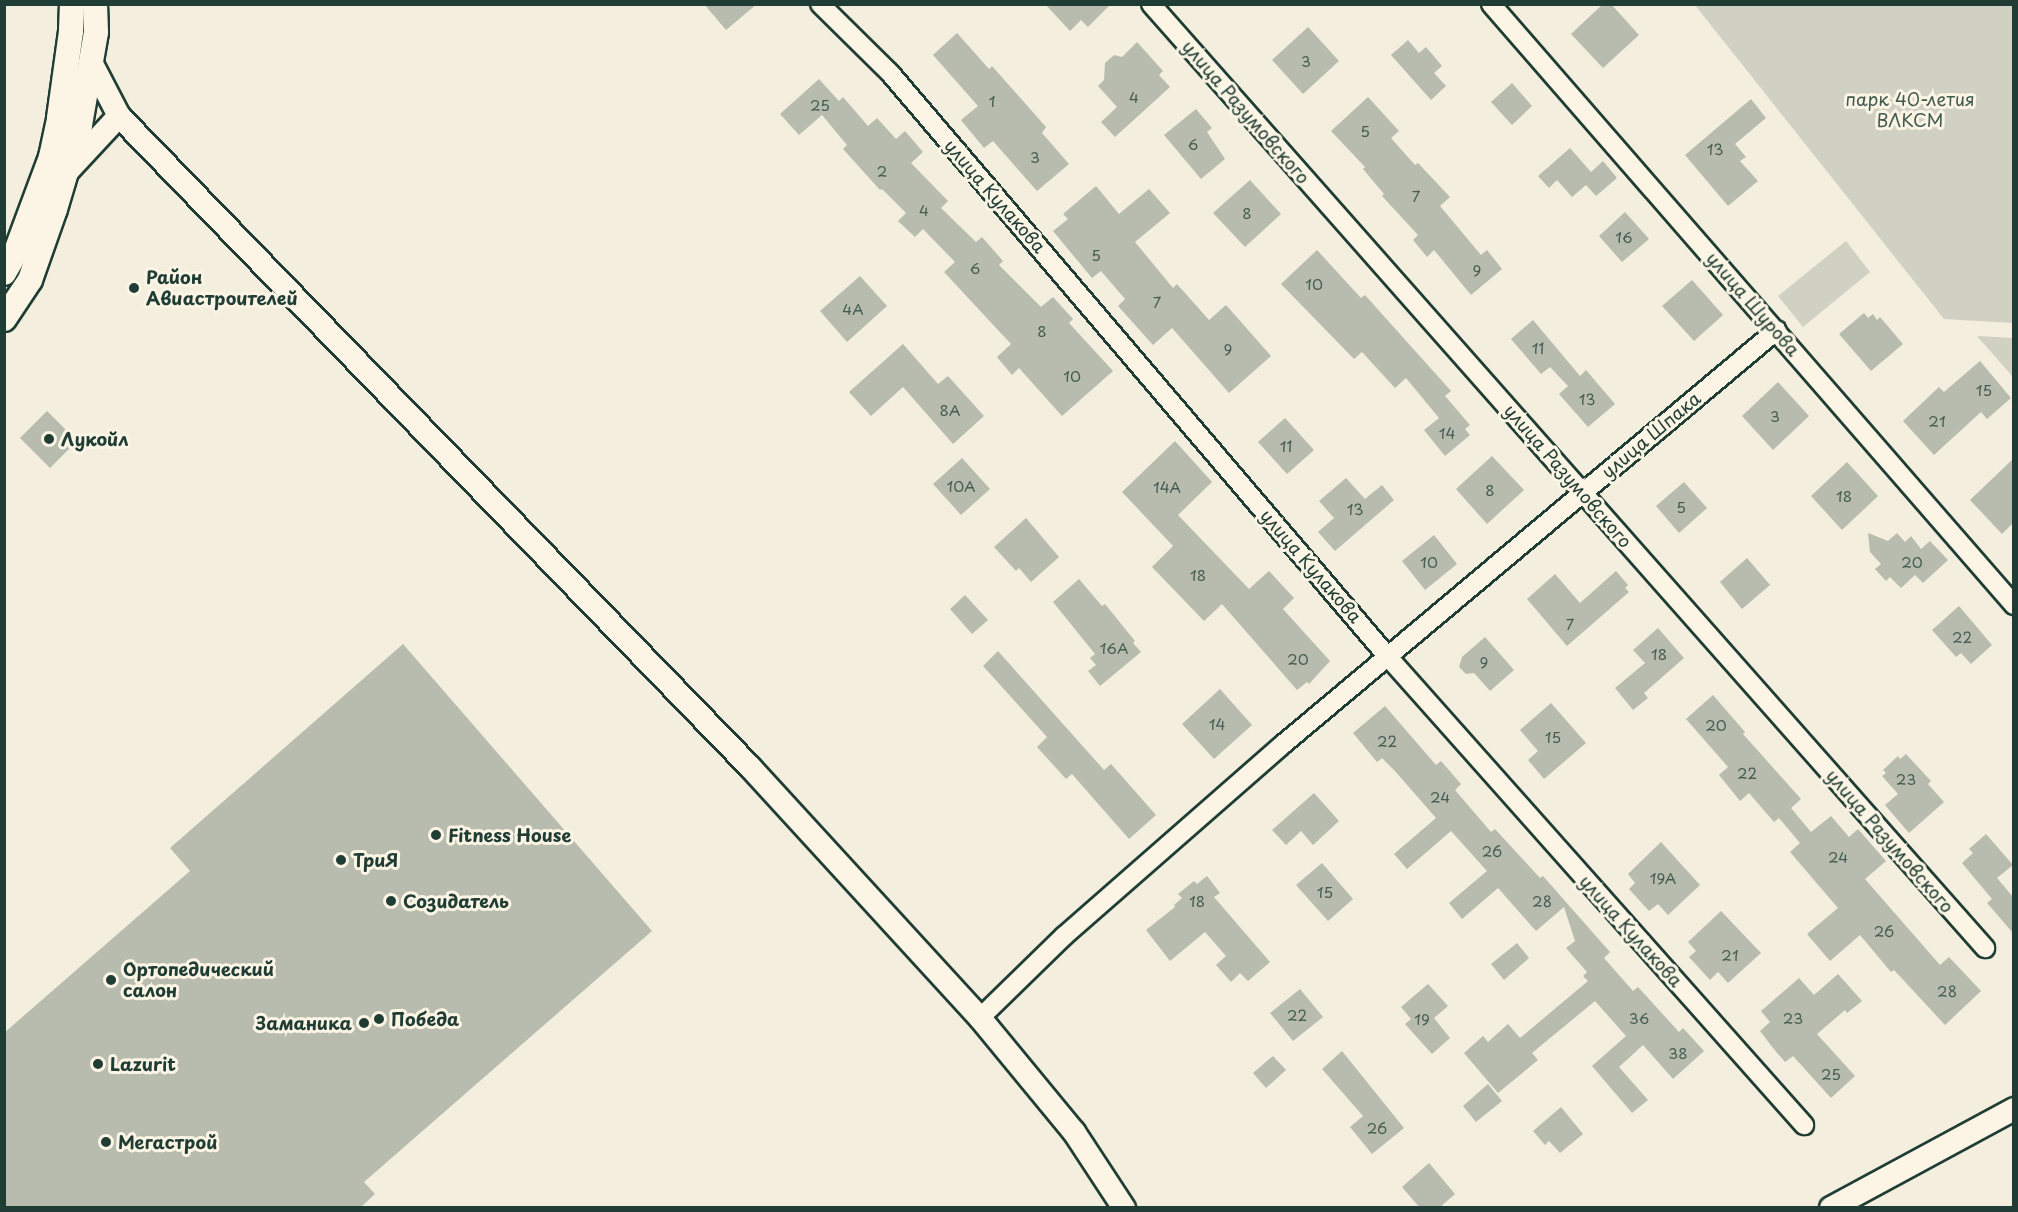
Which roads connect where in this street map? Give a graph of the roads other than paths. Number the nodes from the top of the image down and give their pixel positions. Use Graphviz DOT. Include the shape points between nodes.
graph roads {
  1 [pos="72,4"];
  2 [pos="95,4"];
  3 [pos="820,4"];
  4 [pos="1150,4"];
  5 [pos="1491,4"];
  6 [pos="90,62"];
  7 [pos="119,116"];
  8 [pos="66,173"];
  9 [pos="4,273"];
  10 [pos="4,319"];
  11 [pos="1777,330"];
  12 [pos="1582,493"];
  13 [pos="2013,605"];
  14 [pos="1389,658"];
  15 [pos="1985,948"];
  16 [pos="980,1018"];
  17 [pos="2013,1109"];
  18 [pos="1804,1125"];
  19 [pos="1124,1208"];
  20 [pos="1831,1208"];
  1 -- 9 [label="main road" via="51,156 15,254"];
  2 -- 6 [label="main road" via="96,32"];
  3 -- 14 [label="street, улица Кулакова" via="890,73"];
  4 -- 12 [label="street, улица Разумовского"];
  5 -- 11 [label="street, улица Шурова"];
  6 -- 7 [label="street"];
  6 -- 8 [label="main road" via="80,125"];
  7 -- 8 [label="street"];
  7 -- 16 [label="street" via="750,767"];
  8 -- 10 [label="main road" via="30,280"];
  11 -- 12 [label="street, улица Шпака"];
  11 -- 13 [label="street, улица Шурова"];
  12 -- 14 [label="street, улица Шпака"];
  12 -- 15 [label="street, улица Разумовского"];
  14 -- 16 [label="street, улица Шпака" via="1064,936"];
  14 -- 18 [label="street, улица Кулакова"];
  16 -- 19 [label="street" via="1074,1132"];
  17 -- 20 [label="street"];
}
